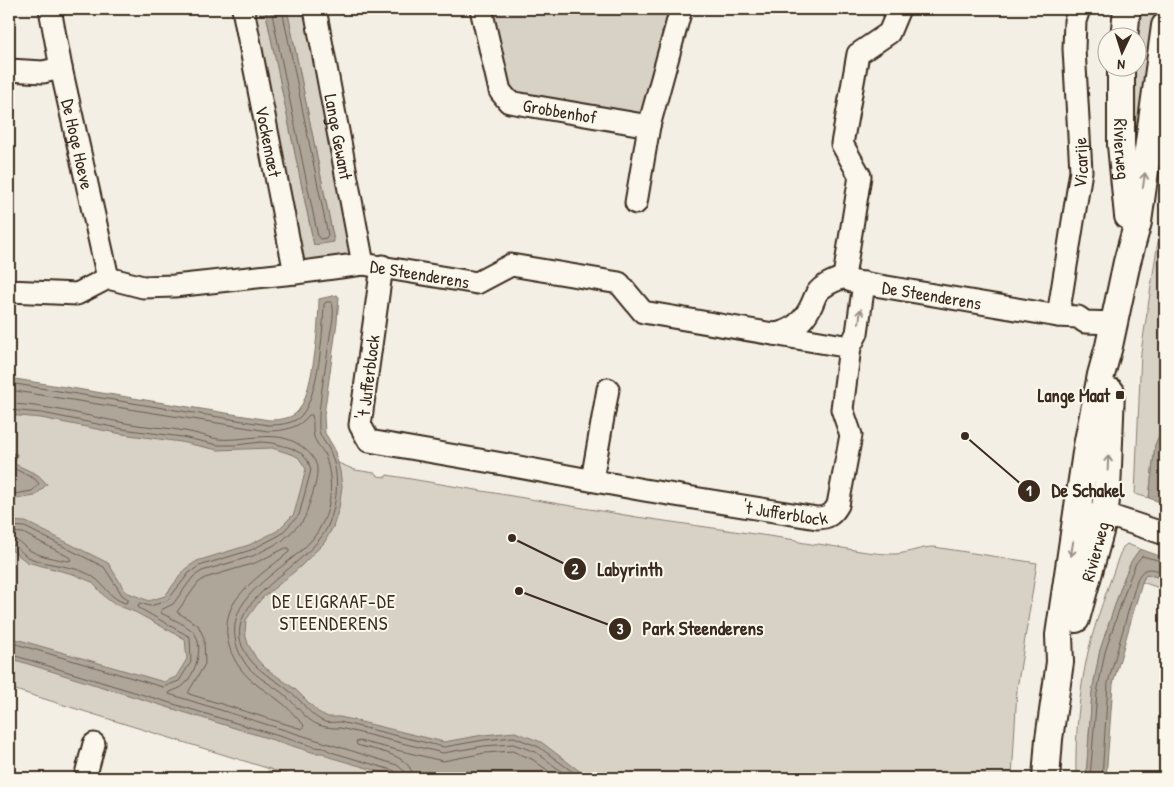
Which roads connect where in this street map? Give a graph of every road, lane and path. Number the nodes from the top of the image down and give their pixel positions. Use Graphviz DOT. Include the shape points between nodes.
graph roads {
  1 [pos="50,9"];
  2 [pos="243,9"];
  3 [pos="315,9"];
  4 [pos="481,9"];
  5 [pos="681,9"];
  6 [pos="899,9"];
  7 [pos="1079,9"];
  8 [pos="1127,9"];
  9 [pos="1165,26"];
  10 [pos="1125,28"];
  11 [pos="61,68"];
  12 [pos="9,70"];
  13 [pos="1121,78"];
  14 [pos="649,126"];
  15 [pos="636,203"];
  16 [pos="1127,262"];
  17 [pos="373,265"];
  18 [pos="296,273"];
  19 [pos="108,278"];
  20 [pos="854,280"];
  21 [pos="9,291"];
  22 [pos="1058,316"];
  23 [pos="773,334"];
  24 [pos="1112,334"];
  25 [pos="850,347"];
  26 [pos="608,388"];
  27 [pos="592,480"];
  28 [pos="1078,513"];
  29 [pos="1104,517"];
  30 [pos="1165,534"];
  31 [pos="1060,662"];
  32 [pos="94,744"];
  33 [pos="85,778"];
  34 [pos="1046,778"];
  1 -- 11 [label="street, De Hoge Hoeve"];
  2 -- 18 [label="street, Vockemaet"];
  3 -- 17 [label="street, Lange Gewant"];
  4 -- 14 [label="street, Grobbenhof" via="500,91 509,102"];
  5 -- 14 [label="street"];
  6 -- 20 [label="street" via="889,33 858,54 842,144 860,176"];
  7 -- 22 [label="street, Vicarije" via="1074,49 1081,171"];
  8 -- 10 [label="street"];
  16 -- 9 [label="street, Rivierweg, one-way" via="1138,222"];
  11 -- 12 [label="street" via="43,72"];
  11 -- 19 [label="street, De Hoge Hoeve"];
  13 -- 16 [label="street, Rivierweg" via="1121,145 1129,231"];
  14 -- 15 [label="street"];
  16 -- 24 [label="street, Rivierweg"];
  17 -- 18 [label="street, De Steenderens"];
  17 -- 23 [label="street, De Steenderens" via="478,283 511,264 619,283 643,312"];
  17 -- 27 [label="street, 't Jufferblock" via="360,425 370,441"];
  18 -- 19 [label="street, De Steenderens" via="143,287"];
  19 -- 21 [label="street" via="77,294"];
  20 -- 22 [label="street, De Steenderens"];
  20 -- 23 [label="street" via="823,288 806,314 789,330"];
  25 -- 20 [label="street, 't Jufferblock, one-way" via="857,333"];
  22 -- 24 [label="street, De Steenderens" via="1078,317"];
  23 -- 25 [label="street, De Steenderens"];
  24 -- 28 [label="street, Rivierweg" via="1087,446"];
  29 -- 24 [label="street, Rivierweg, one-way"];
  25 -- 27 [label="street, 't Jufferblock" via="842,409 851,434 834,514 817,518"];
  26 -- 27 [label="street"];
  28 -- 29 [label="street"];
  28 -- 31 [label="street, Rivierweg, one-way" via="1059,635"];
  29 -- 30 [label="street"];
  29 -- 31 [label="street, Rivierweg"];
  31 -- 34 [label="street, Rivierweg"];
  32 -- 33 [label="street"];
}
